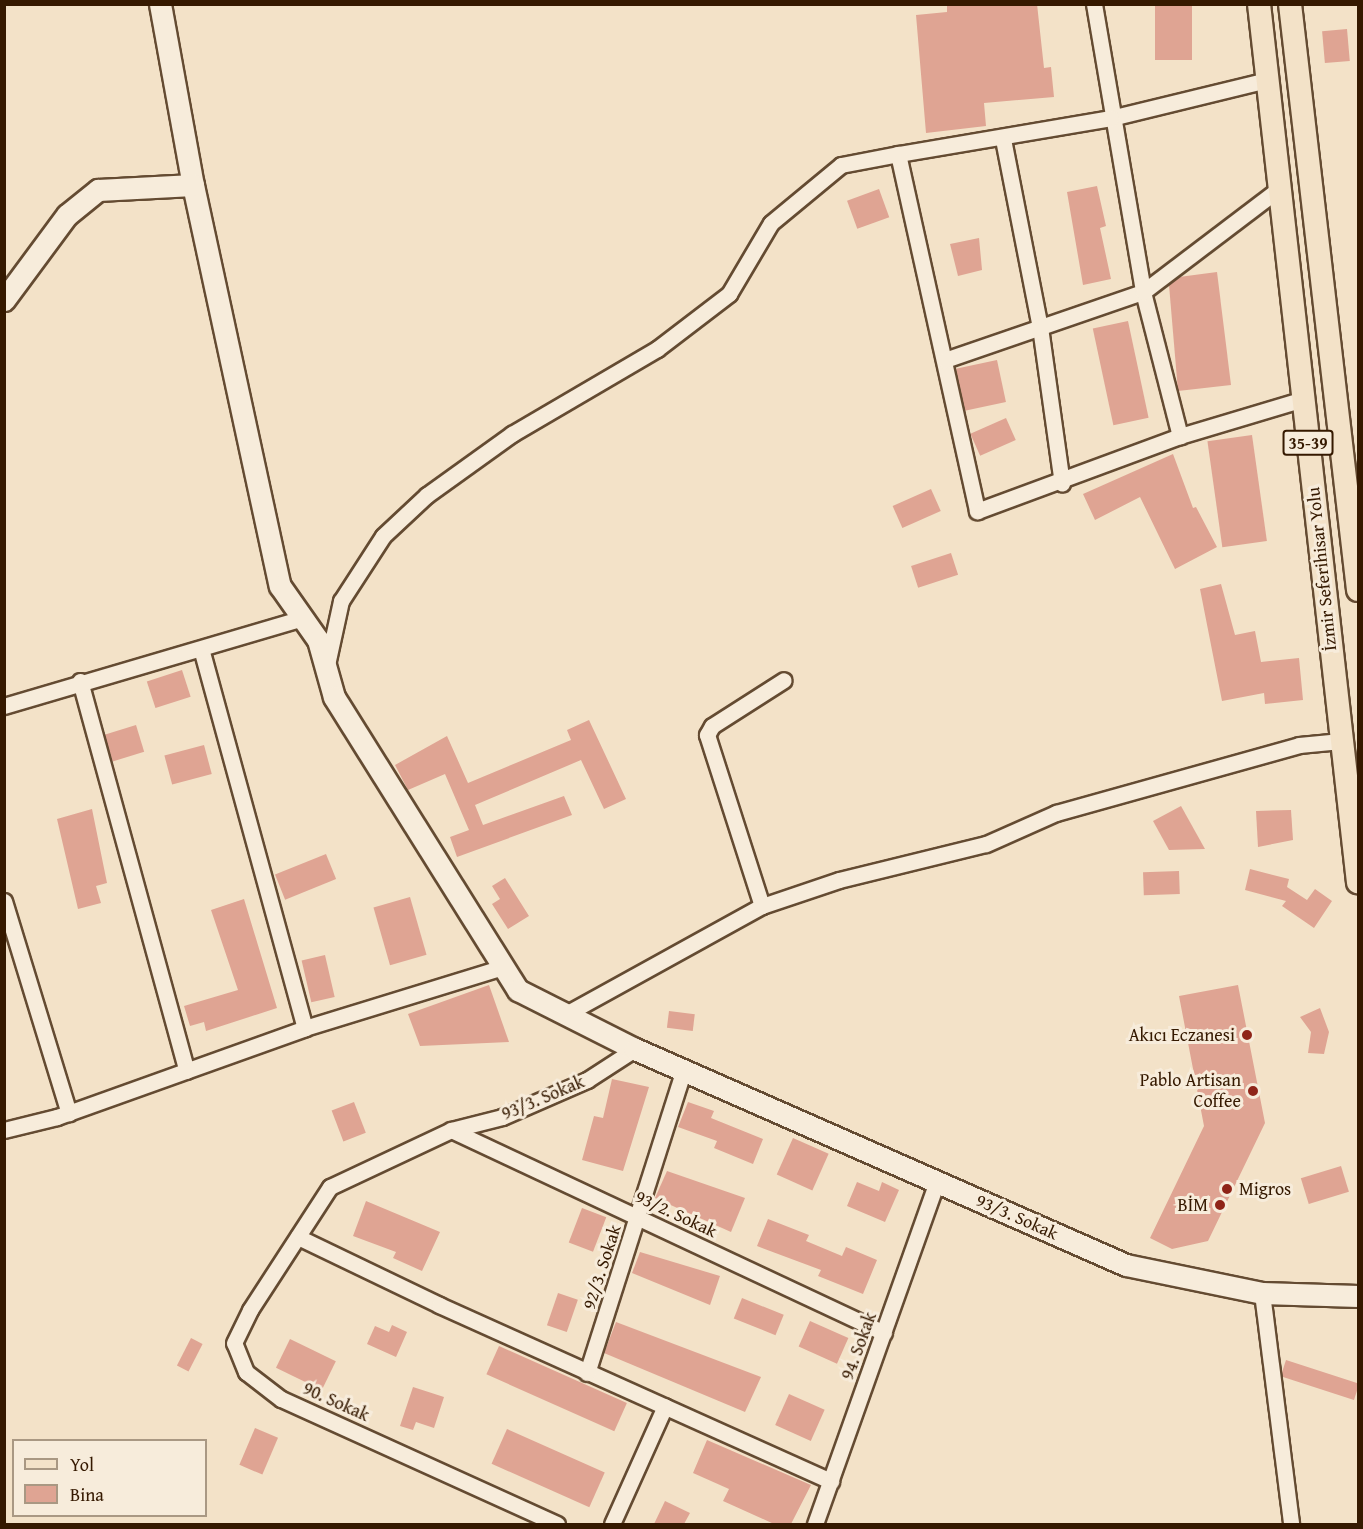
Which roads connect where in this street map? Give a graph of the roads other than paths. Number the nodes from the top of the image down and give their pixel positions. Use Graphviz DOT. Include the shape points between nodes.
graph roads {
  1 [pos="160,4"];
  2 [pos="1094,4"];
  3 [pos="1259,4"];
  4 [pos="1290,4"];
  5 [pos="1267,80"];
  6 [pos="1110,118"];
  7 [pos="1004,139"];
  8 [pos="898,154"];
  9 [pos="193,185"];
  10 [pos="1280,188"];
  11 [pos="1143,292"];
  12 [pos="4,300"];
  13 [pos="1040,327"];
  14 [pos="945,360"];
  15 [pos="1303,399"];
  16 [pos="1180,435"];
  17 [pos="1062,483"];
  18 [pos="1359,590"];
  19 [pos="303,618"];
  20 [pos="202,652"];
  21 [pos="326,669"];
  22 [pos="784,680"];
  23 [pos="80,681"];
  24 [pos="4,706"];
  25 [pos="1341,741"];
  26 [pos="1359,882"];
  27 [pos="4,901"];
  28 [pos="762,906"];
  29 [pos="503,967"];
  30 [pos="566,1014"];
  31 [pos="305,1028"];
  32 [pos="635,1049"];
  33 [pos="684,1069"];
  34 [pos="187,1071"];
  35 [pos="69,1113"];
  36 [pos="4,1130"];
  37 [pos="451,1130"];
  38 [pos="937,1181"];
  39 [pos="638,1218"];
  40 [pos="298,1237"];
  41 [pos="1262,1293"];
  42 [pos="1359,1296"];
  43 [pos="884,1333"];
  44 [pos="587,1373"];
  45 [pos="665,1406"];
  46 [pos="831,1481"];
  47 [pos="557,1524"];
  48 [pos="612,1524"];
  49 [pos="815,1524"];
  50 [pos="1291,1524"];
  1 -- 9 [label="street"];
  2 -- 6 [label="street"];
  3 -- 5 [label="main road, İzmir Seferihisar Yolu / 35-39"];
  4 -- 18 [label="main road, İzmir Seferihisar Yolu / 35-39"];
  5 -- 6 [label="street"];
  5 -- 10 [label="main road, İzmir Seferihisar Yolu / 35-39"];
  6 -- 7 [label="street"];
  6 -- 11 [label="street"];
  7 -- 8 [label="street"];
  7 -- 13 [label="street"];
  8 -- 14 [label="street"];
  8 -- 21 [label="street" via="841,165 771,223 729,294 657,349 512,434 427,495 383,536 341,601"];
  9 -- 12 [label="street" via="98,190 67,215"];
  9 -- 19 [label="street" via="280,586"];
  10 -- 11 [label="street"];
  10 -- 15 [label="main road, İzmir Seferihisar Yolu / 35-39"];
  11 -- 13 [label="street"];
  11 -- 16 [label="street"];
  13 -- 14 [label="street"];
  13 -- 17 [label="street"];
  14 -- 17 [label="street" via="976,511"];
  15 -- 16 [label="street"];
  15 -- 25 [label="main road, İzmir Seferihisar Yolu / 35-39"];
  16 -- 17 [label="street"];
  19 -- 20 [label="street"];
  19 -- 21 [label="street" via="318,640"];
  20 -- 23 [label="street"];
  20 -- 31 [label="street"];
  21 -- 29 [label="street" via="334,697"];
  22 -- 28 [label="street" via="712,726 707,735"];
  23 -- 24 [label="street"];
  23 -- 34 [label="street"];
  25 -- 26 [label="main road, İzmir Seferihisar Yolu / 35-39"];
  25 -- 28 [label="street" via="1299,746 1056,813 986,844 839,880"];
  27 -- 35 [label="street"];
  28 -- 30 [label="street"];
  29 -- 30 [label="street" via="518,990"];
  29 -- 31 [label="street"];
  30 -- 32 [label="street"];
  31 -- 34 [label="street"];
  32 -- 33 [label="street, 93/3. Sokak"];
  32 -- 37 [label="street, 93/3. Sokak" via="587,1080 513,1112"];
  33 -- 38 [label="street, 93/3. Sokak"];
  33 -- 39 [label="street, 92/3. Sokak"];
  34 -- 35 [label="street"];
  35 -- 36 [label="street"];
  37 -- 39 [label="street, 93/2. Sokak"];
  37 -- 40 [label="street, 93/3. Sokak" via="330,1187"];
  38 -- 41 [label="street, 93/3. Sokak" via="1126,1265"];
  38 -- 43 [label="street, 94. Sokak"];
  39 -- 43 [label="street, 93/2. Sokak"];
  39 -- 44 [label="street, 92/3. Sokak"];
  40 -- 44 [label="street"];
  40 -- 47 [label="street, 90. Sokak" via="234,1343 246,1372 281,1399"];
  41 -- 42 [label="street, 93/3. Sokak"];
  41 -- 50 [label="street"];
  43 -- 46 [label="street, 94. Sokak"];
  44 -- 45 [label="street"];
  45 -- 46 [label="street"];
  45 -- 48 [label="street"];
  46 -- 49 [label="street, 94. Sokak"];
}
